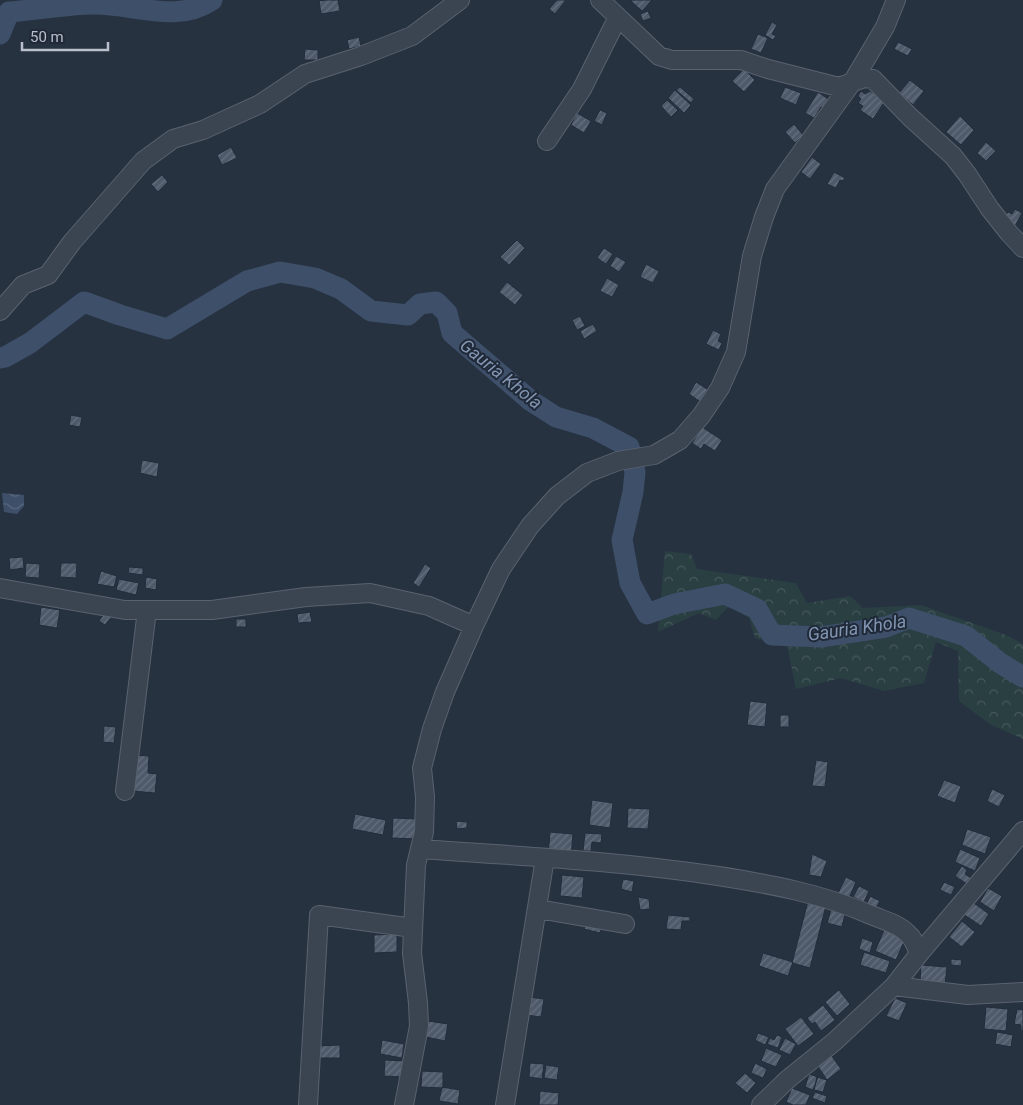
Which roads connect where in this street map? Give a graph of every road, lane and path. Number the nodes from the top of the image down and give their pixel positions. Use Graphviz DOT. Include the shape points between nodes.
graph roads {
  1 [pos="460,0"];
  2 [pos="600,0"];
  3 [pos="896,0"];
  4 [pos="618,17"];
  5 [pos="853,81"];
  6 [pos="547,141"];
  7 [pos="1023,248"];
  8 [pos="0,311"];
  9 [pos="0,588"];
  10 [pos="147,610"];
  11 [pos="474,626"];
  12 [pos="125,791"];
  13 [pos="1023,831"];
  14 [pos="421,849"];
  15 [pos="545,858"];
  16 [pos="538,909"];
  17 [pos="625,924"];
  18 [pos="413,928"];
  19 [pos="918,954"];
  20 [pos="894,986"];
  21 [pos="1023,992"];
  22 [pos="308,1105"];
  23 [pos="404,1105"];
  24 [pos="505,1105"];
  25 [pos="761,1105"];
  1 -- 8 [label="street" via="412,36 305,74 260,104 203,130 173,139 143,161 72,242 48,275 23,285"];
  2 -- 4 [label="street"];
  3 -- 5 [label="street" via="885,28"];
  4 -- 5 [label="street" via="659,56 672,60 741,60 839,87"];
  4 -- 6 [label="street" via="582,89"];
  5 -- 7 [label="street" via="873,79 953,156 990,210"];
  5 -- 11 [label="street" via="775,189 752,256 736,352 720,388 701,416 680,440 654,455 618,461 587,473 557,496 530,526 501,569"];
  9 -- 10 [label="street" via="125,610"];
  10 -- 11 [label="street" via="212,610 306,597 370,593 430,606"];
  10 -- 12 [label="street"];
  11 -- 14 [label="street" via="432,729 422,768 425,812"];
  13 -- 19 [label="street"];
  14 -- 15 [label="street"];
  14 -- 18 [label="street" via="416,865"];
  15 -- 16 [label="street"];
  15 -- 19 [label="street" via="678,870 794,890 900,927 914,941"];
  16 -- 17 [label="street"];
  16 -- 24 [label="street"];
  18 -- 22 [label="street" via="319,915"];
  18 -- 23 [label="street" via="412,953 419,1026"];
  19 -- 20 [label="street"];
  20 -- 21 [label="street" via="968,995"];
  20 -- 25 [label="street"];
}
